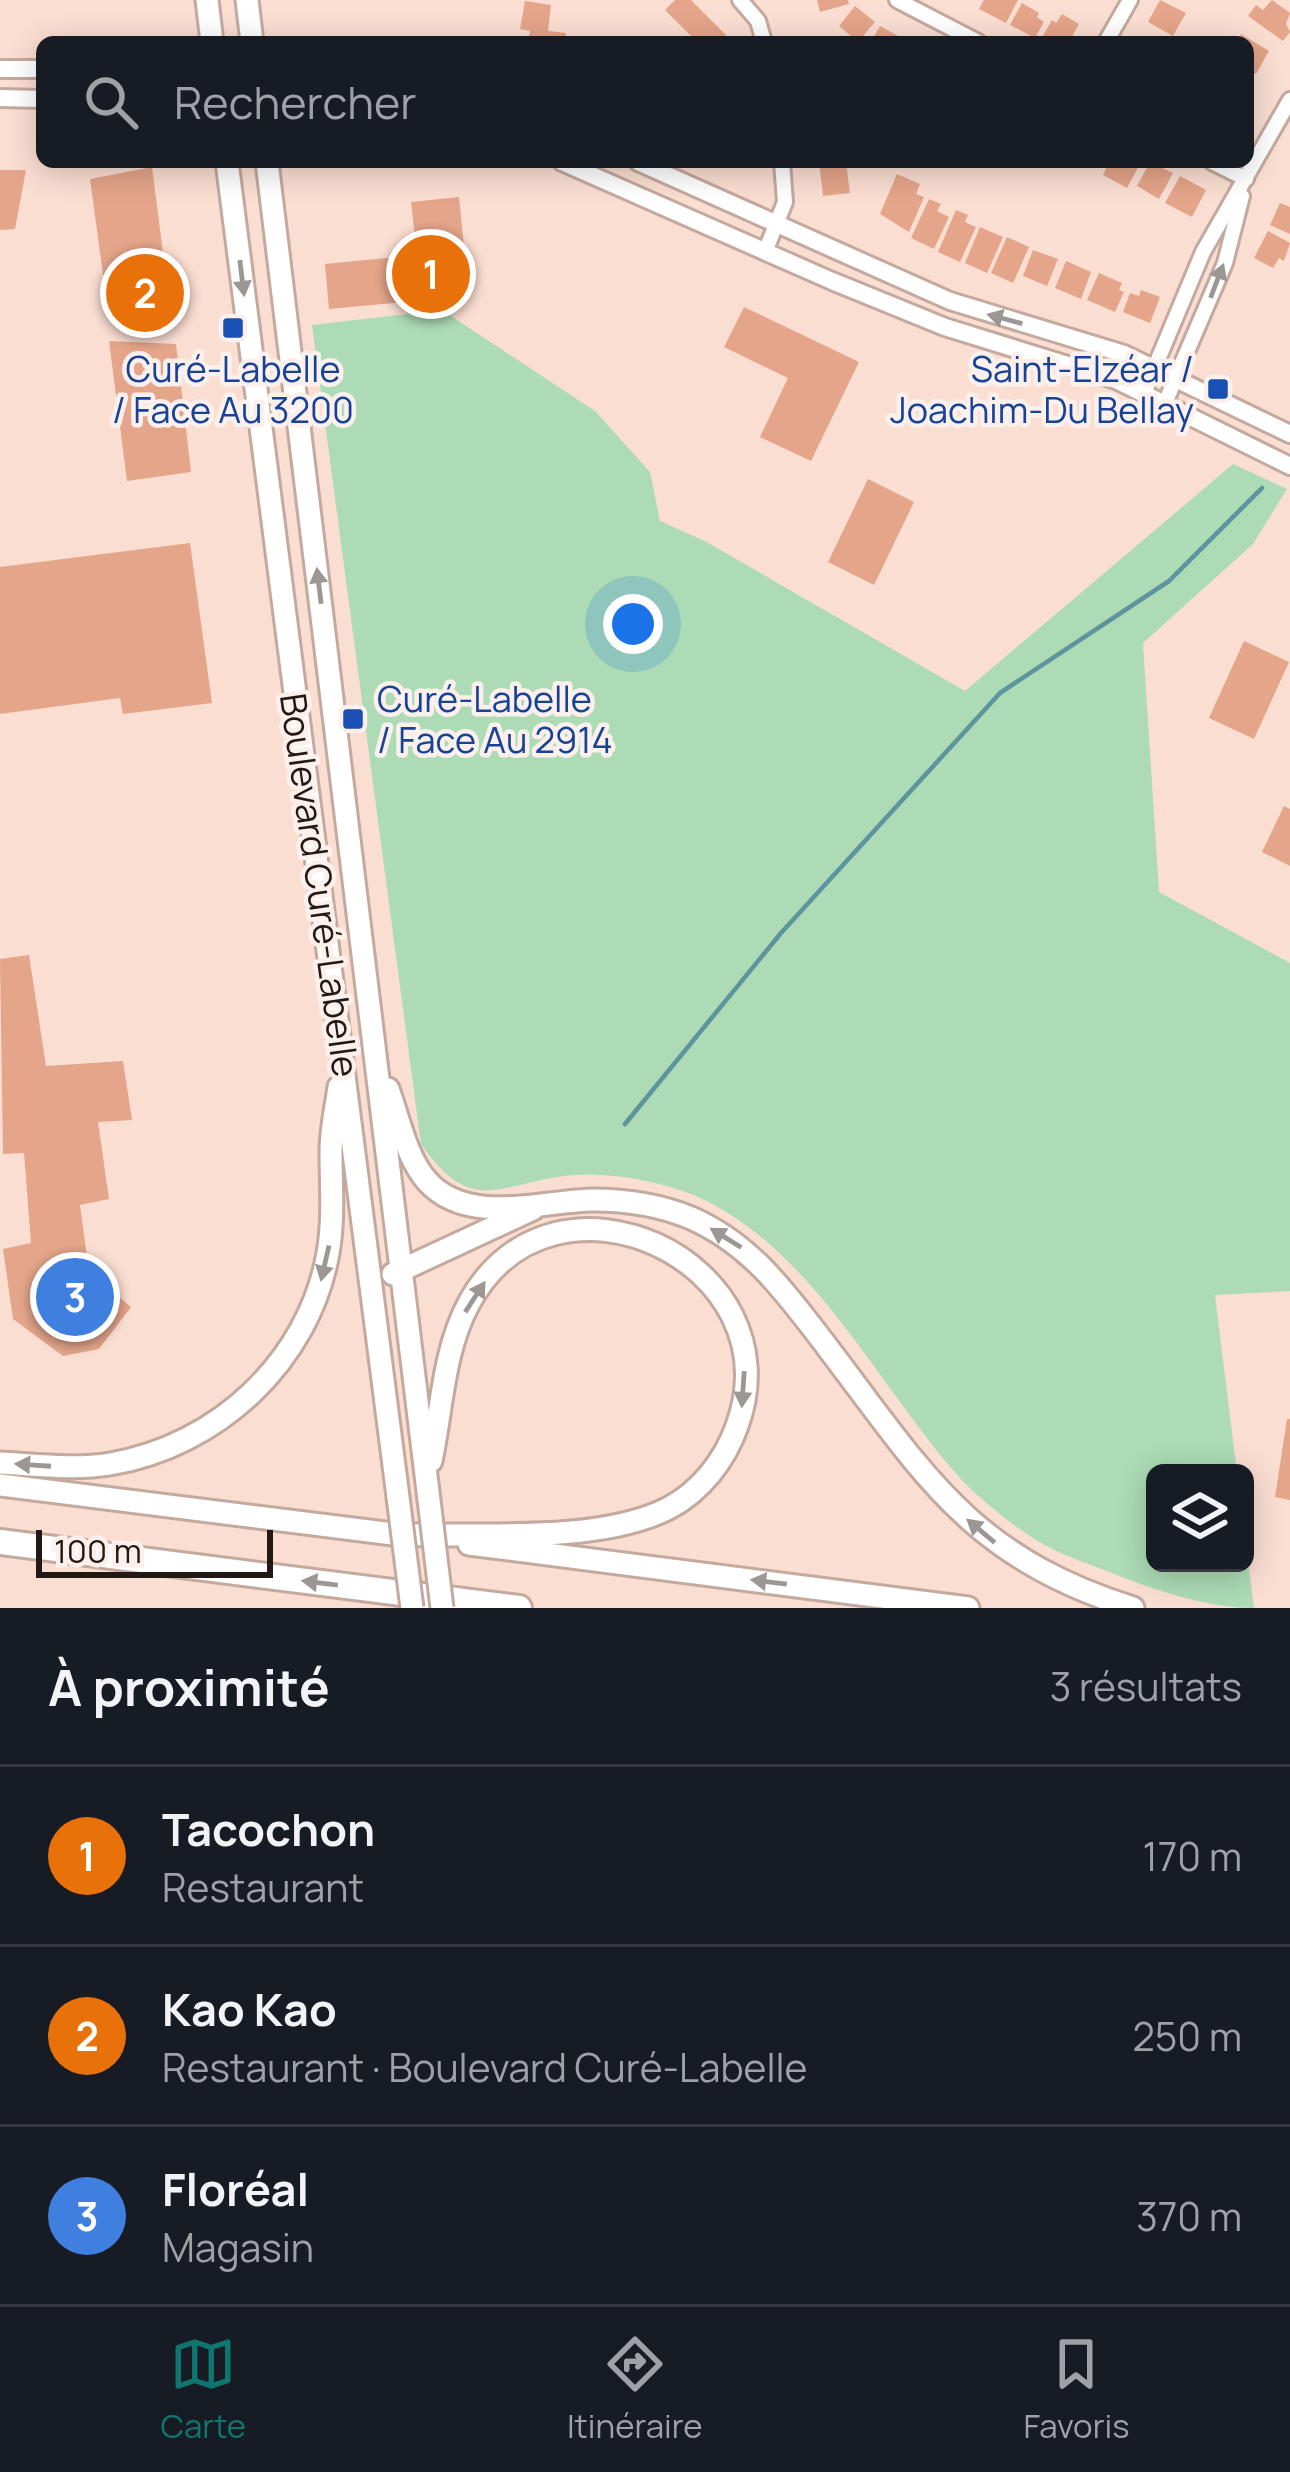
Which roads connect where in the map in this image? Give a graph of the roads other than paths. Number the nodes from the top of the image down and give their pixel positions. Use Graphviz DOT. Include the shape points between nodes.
graph roads {
  1 [pos="207,0"];
  2 [pos="247,0"];
  3 [pos="740,0"];
  4 [pos="897,0"];
  5 [pos="1130,0"];
  6 [pos="211,36"];
  7 [pos="251,36"];
  8 [pos="762,36"];
  9 [pos="966,36"];
  10 [pos="1109,36"];
  11 [pos="0,69"];
  12 [pos="36,69"];
  13 [pos="0,98"];
  14 [pos="36,99"];
  15 [pos="1290,100"];
  16 [pos="1254,165"];
  17 [pos="228,168"];
  18 [pos="268,168"];
  19 [pos="576,168"];
  20 [pos="651,168"];
  21 [pos="782,168"];
  22 [pos="1224,168"];
  23 [pos="1252,168"];
  24 [pos="1246,179"];
  25 [pos="776,226"];
  26 [pos="766,252"];
  27 [pos="1156,369"];
  28 [pos="1177,380"];
  29 [pos="1144,393"];
  30 [pos="1165,403"];
  31 [pos="1290,434"];
  32 [pos="1290,466"];
  33 [pos="375,1055"];
  34 [pos="342,1057"];
  35 [pos="542,1205"];
  36 [pos="401,1270"];
  37 [pos="372,1287"];
  38 [pos="0,1462"];
  39 [pos="0,1485"];
  40 [pos="428,1490"];
  41 [pos="399,1535"];
  42 [pos="0,1541"];
  43 [pos="412,1608"];
  44 [pos="442,1608"];
  45 [pos="520,1608"];
  46 [pos="968,1608"];
  47 [pos="1133,1608"];
  1 -- 6 [label="main road"];
  2 -- 7 [label="main road"];
  3 -- 8 [label="street"];
  4 -- 9 [label="street"];
  5 -- 10 [label="street"];
  11 -- 12 [label="street"];
  13 -- 14 [label="street"];
  15 -- 16 [label="street"];
  17 -- 34 [label="main road, Boulevard Curé-Labelle, one-way"];
  33 -- 18 [label="main road, Boulevard Curé-Labelle, one-way"];
  19 -- 26 [label="street"];
  20 -- 25 [label="street"];
  21 -- 25 [label="street" via="785,202"];
  22 -- 24 [label="street"];
  23 -- 24 [label="street"];
  24 -- 27 [label="street" via="1203,252"];
  28 -- 24 [label="street, one-way" via="1225,263"];
  25 -- 26 [label="street"];
  27 -- 25 [label="street, one-way" via="964,307"];
  26 -- 29 [label="street" via="945,327"];
  27 -- 28 [label="street"];
  27 -- 29 [label="street"];
  28 -- 30 [label="street"];
  28 -- 31 [label="street"];
  29 -- 30 [label="street"];
  30 -- 32 [label="street"];
  33 -- 35 [label="main road" via="430,1184 472,1205"];
  33 -- 36 [label="main road, Boulevard Curé-Labelle"];
  34 -- 37 [label="main road, Boulevard Curé-Labelle"];
  34 -- 38 [label="main road, one-way" via="327,1258 308,1315 275,1367 226,1415 145,1456 90,1466"];
  35 -- 36 [label="main road"];
  47 -- 35 [label="main road, one-way" via="1050,1577 970,1522 917,1466 777,1282 729,1239 639,1203"];
  36 -- 37 [label="main road"];
  36 -- 40 [label="main road, Boulevard Curé-Labelle"];
  37 -- 43 [label="main road, Boulevard Curé-Labelle, bridge"];
  39 -- 41 [label="main road"];
  40 -- 41 [label="main road, one-way" via="460,1320 488,1276 518,1251 572,1232 629,1233 682,1258 723,1302 745,1366 740,1418 714,1470 680,1502 601,1528"];
  40 -- 44 [label="main road, Boulevard Curé-Labelle, bridge"];
  46 -- 41 [label="main road, one-way"];
  45 -- 42 [label="highway, one-way"];
}
